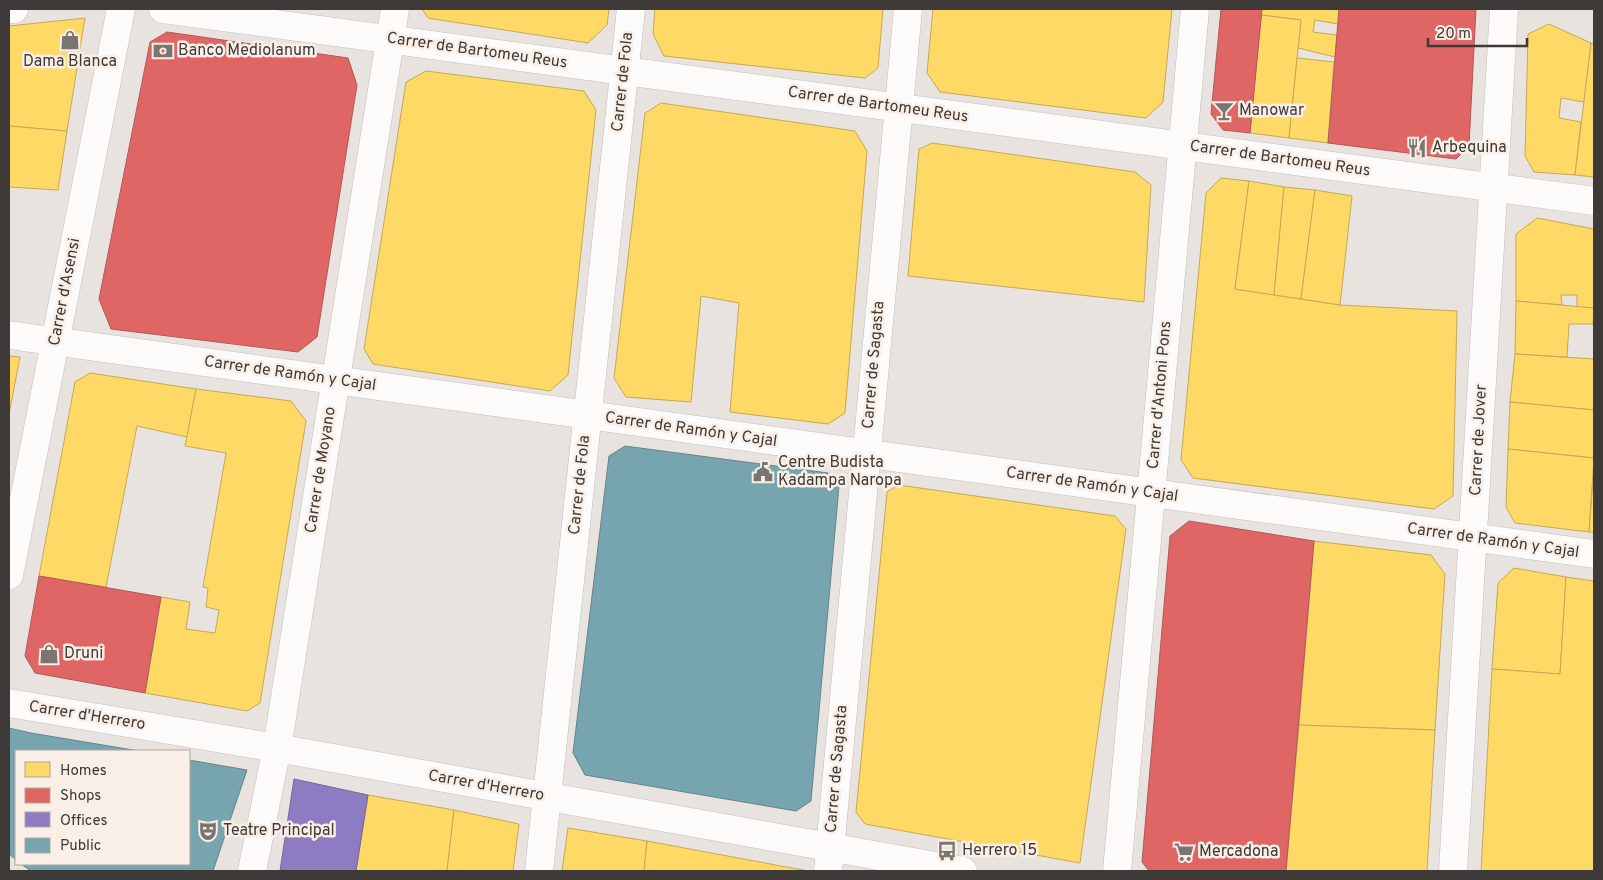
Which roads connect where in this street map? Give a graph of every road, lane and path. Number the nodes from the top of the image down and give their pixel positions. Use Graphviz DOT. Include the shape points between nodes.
graph roads {
  1 [pos="9,9"];
  2 [pos="14,9"];
  3 [pos="121,9"];
  4 [pos="163,9"];
  5 [pos="395,9"];
  6 [pos="631,9"];
  7 [pos="908,9"];
  8 [pos="1195,9"];
  9 [pos="1504,9"];
  10 [pos="390,40"];
  11 [pos="624,70"];
  12 [pos="899,107"];
  13 [pos="1183,146"];
  14 [pos="1494,187"];
  15 [pos="1594,201"];
  16 [pos="9,335"];
  17 [pos="55,341"];
  18 [pos="336,381"];
  19 [pos="587,415"];
  20 [pos="866,454"];
  21 [pos="1151,493"];
  22 [pos="1473,538"];
  23 [pos="1594,554"];
  24 [pos="9,575"];
  25 [pos="9,703"];
  26 [pos="277,748"];
  27 [pos="548,797"];
  28 [pos="829,859"];
  29 [pos="252,871"];
  30 [pos="539,871"];
  31 [pos="963,871"];
  32 [pos="1117,871"];
  33 [pos="1453,871"];
  1 -- 2 [label="street"];
  3 -- 17 [label="street, Carrer d'Asensi"];
  4 -- 10 [label="street, Carrer de Bartomeu Reus"];
  5 -- 10 [label="street, Carrer de Moyano"];
  6 -- 11 [label="street, Carrer de Fola"];
  7 -- 12 [label="street, Carrer de Sagasta"];
  8 -- 13 [label="street, Carrer d'Antoni Pons"];
  9 -- 14 [label="street, Carrer de Jover"];
  10 -- 11 [label="street, Carrer de Bartomeu Reus"];
  10 -- 18 [label="street, Carrer de Moyano"];
  11 -- 12 [label="street, Carrer de Bartomeu Reus"];
  11 -- 19 [label="street, Carrer de Fola"];
  12 -- 13 [label="street, Carrer de Bartomeu Reus"];
  12 -- 20 [label="street, Carrer de Sagasta"];
  13 -- 14 [label="street, Carrer de Bartomeu Reus"];
  13 -- 21 [label="street, Carrer d'Antoni Pons"];
  14 -- 15 [label="street, Carrer de Bartomeu Reus"];
  14 -- 22 [label="street, Carrer de Jover"];
  16 -- 17 [label="street, Carrer de Ramón y Cajal"];
  17 -- 18 [label="street, Carrer de Ramón y Cajal"];
  17 -- 24 [label="street, Carrer d'Asensi"];
  18 -- 19 [label="street, Carrer de Ramón y Cajal"];
  18 -- 26 [label="street, Carrer de Moyano"];
  19 -- 20 [label="street, Carrer de Ramón y Cajal"];
  19 -- 27 [label="street, Carrer de Fola"];
  20 -- 21 [label="street, Carrer de Ramón y Cajal"];
  20 -- 28 [label="street, Carrer de Sagasta"];
  21 -- 22 [label="street, Carrer de Ramón y Cajal"];
  21 -- 32 [label="street, Carrer d'Antoni Pons"];
  22 -- 23 [label="street, Carrer de Ramón y Cajal"];
  22 -- 33 [label="street, Carrer de Jover"];
  25 -- 26 [label="street, Carrer d'Herrero"];
  26 -- 27 [label="street, Carrer d'Herrero"];
  26 -- 29 [label="street, Carrer de Moyano"];
  27 -- 28 [label="street, Carrer d'Herrero"];
  27 -- 30 [label="street, Carrer de Fola"];
  28 -- 31 [label="street, Carrer d'Herrero"];
}
